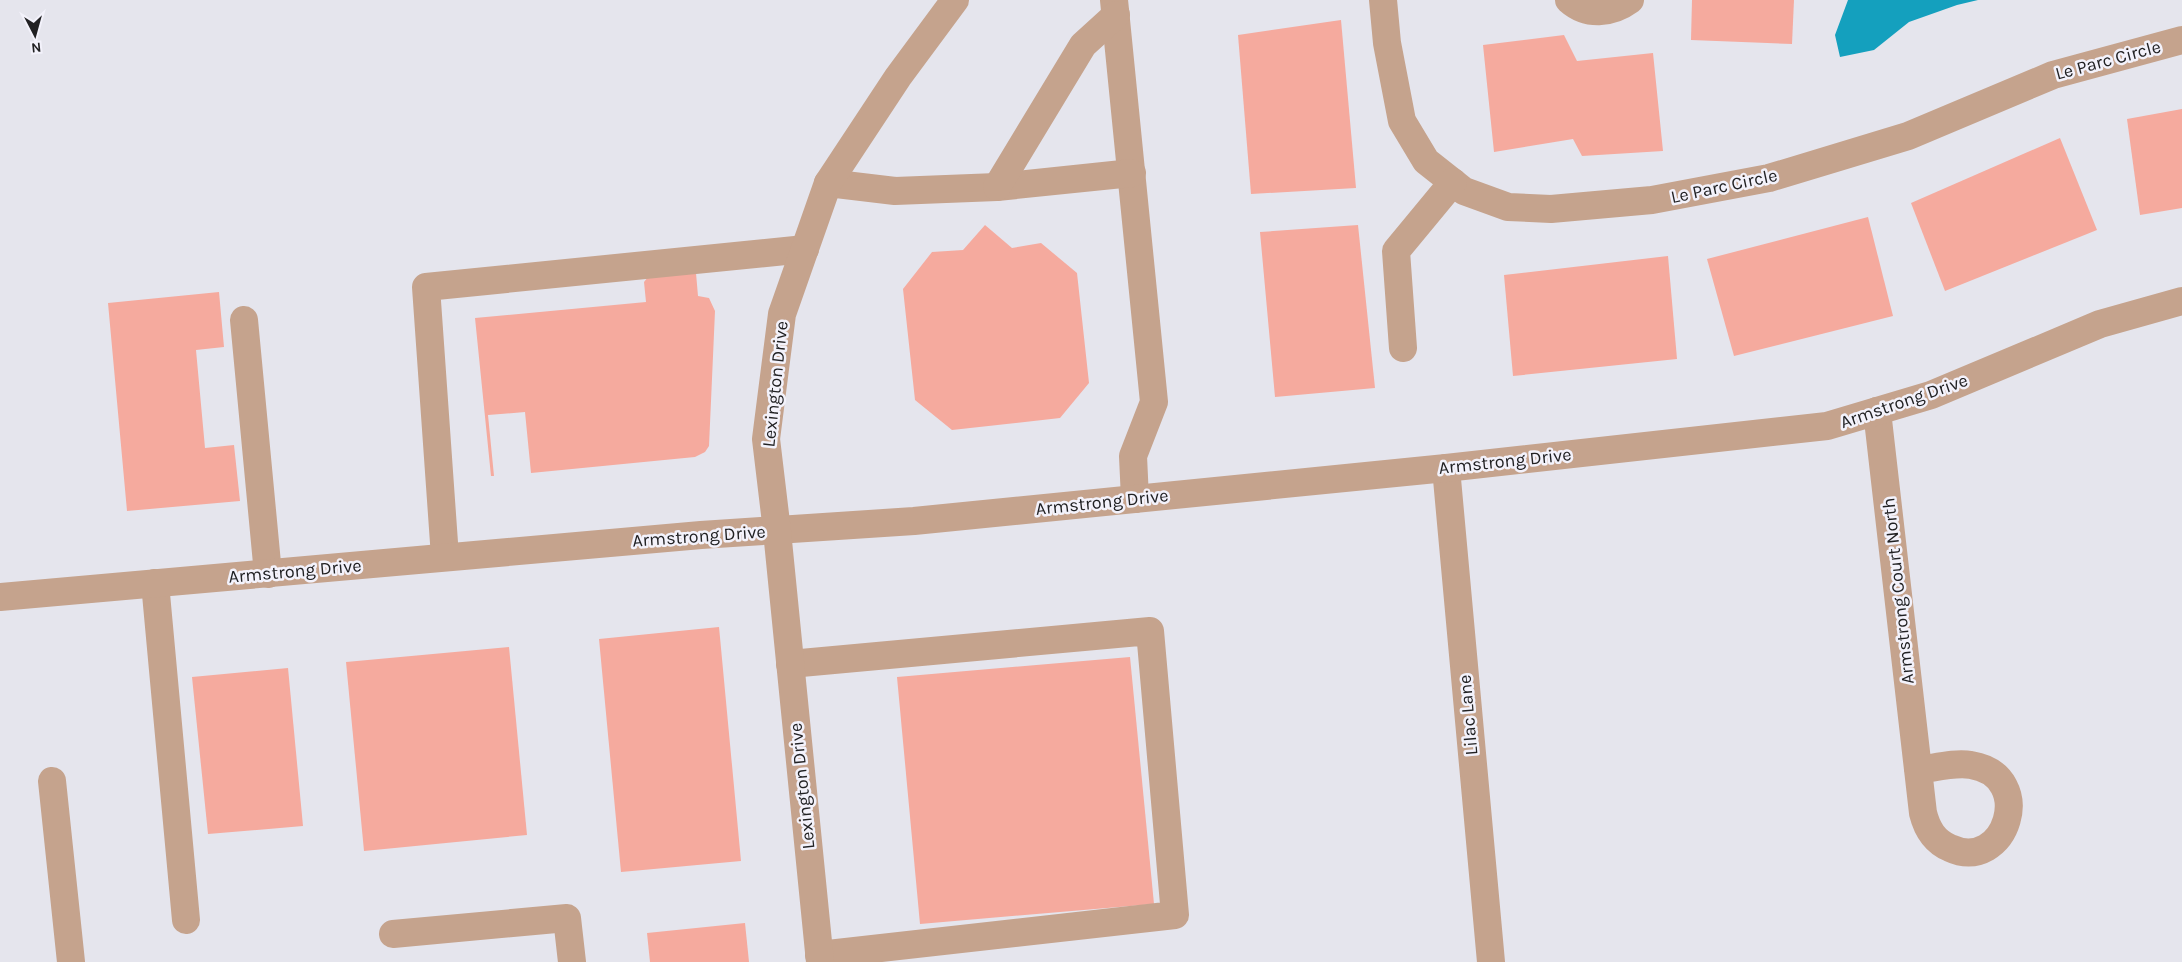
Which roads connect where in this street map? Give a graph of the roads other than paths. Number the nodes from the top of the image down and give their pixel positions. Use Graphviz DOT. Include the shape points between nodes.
graph roads {
  1 [pos="955,0"];
  2 [pos="1383,0"];
  3 [pos="1568,0"];
  4 [pos="1630,0"];
  5 [pos="1115,7"];
  6 [pos="2182,40"];
  7 [pos="1132,173"];
  8 [pos="1453,182"];
  9 [pos="828,183"];
  10 [pos="997,187"];
  11 [pos="806,249"];
  12 [pos="2182,300"];
  13 [pos="244,320"];
  14 [pos="1403,348"];
  15 [pos="1877,411"];
  16 [pos="1446,468"];
  17 [pos="1135,499"];
  18 [pos="777,531"];
  19 [pos="445,557"];
  20 [pos="268,574"];
  21 [pos="155,583"];
  22 [pos="0,597"];
  23 [pos="790,664"];
  24 [pos="1918,770"];
  25 [pos="52,782"];
  26 [pos="186,920"];
  27 [pos="393,934"];
  28 [pos="820,959"];
  29 [pos="71,962"];
  30 [pos="572,962"];
  31 [pos="1491,962"];
  1 -- 9 [label="street, Lexington Drive" via="898,77"];
  2 -- 8 [label="street, Le Parc Circle" via="1387,42 1402,121 1426,160"];
  3 -- 4 [label="street" via="1590,11 1605,12"];
  5 -- 7 [label="street"];
  5 -- 10 [label="street" via="1083,45"];
  6 -- 8 [label="street, Le Parc Circle" via="2052,75 1908,136 1769,178 1652,200 1551,209 1508,207 1464,191"];
  7 -- 10 [label="street"];
  7 -- 17 [label="street" via="1154,402 1133,456"];
  8 -- 14 [label="street" via="1396,251"];
  9 -- 10 [label="street" via="895,190"];
  9 -- 11 [label="street, Lexington Drive"];
  11 -- 18 [label="street, Lexington Drive" via="782,314 766,439"];
  11 -- 19 [label="street" via="426,287"];
  12 -- 15 [label="street, Armstrong Drive" via="2100,324 1931,395"];
  13 -- 20 [label="street"];
  15 -- 16 [label="street, Armstrong Drive" via="1827,426"];
  15 -- 24 [label="street, Armstrong Court North"];
  16 -- 17 [label="street, Armstrong Drive"];
  16 -- 31 [label="street, Lilac Lane"];
  17 -- 18 [label="street, Armstrong Drive"];
  18 -- 19 [label="street, Armstrong Drive" via="701,534"];
  18 -- 23 [label="street, Lexington Drive"];
  19 -- 20 [label="street, Armstrong Drive"];
  20 -- 21 [label="street, Armstrong Drive"];
  21 -- 22 [label="street, Armstrong Drive"];
  21 -- 26 [label="street"];
  23 -- 28 [label="street, Lexington Drive"];
  23 -- 28 [label="street" via="1150,630 1175,916"];
  25 -- 29 [label="street"];
  27 -- 30 [label="street" via="567,918"];
}
